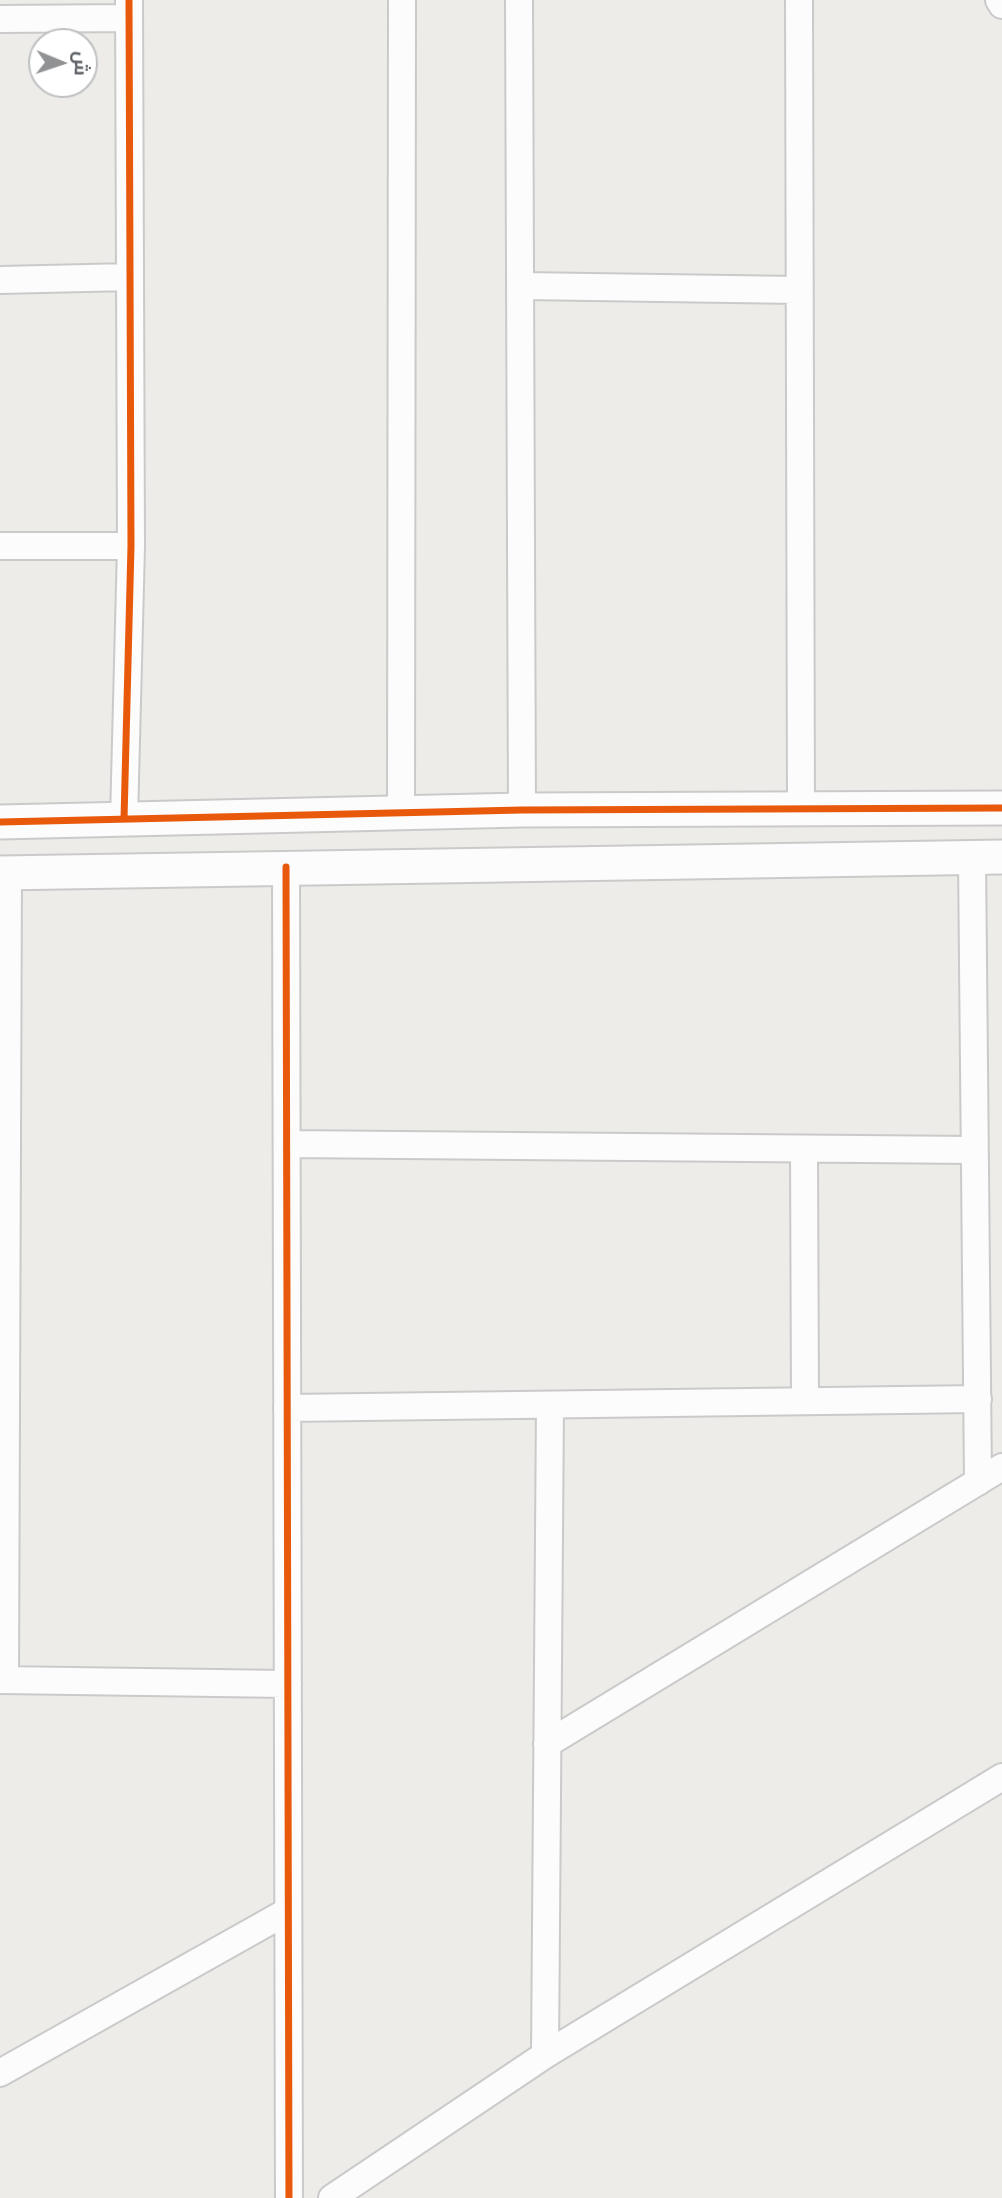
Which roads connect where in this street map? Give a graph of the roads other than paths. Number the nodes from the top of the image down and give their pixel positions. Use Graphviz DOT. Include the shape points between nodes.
graph roads {
  1 [pos="402,0"];
  2 [pos="519,0"];
  3 [pos="799,0"];
  4 [pos="999,0"];
  5 [pos="1002,5"];
  6 [pos="129,9"];
  7 [pos="0,19"];
  8 [pos="130,277"];
  9 [pos="0,279"];
  10 [pos="522,286"];
  11 [pos="799,290"];
  12 [pos="0,546"];
  13 [pos="131,546"];
  14 [pos="1002,808"];
  15 [pos="801,809"];
  16 [pos="522,810"];
  17 [pos="401,813"];
  18 [pos="124,820"];
  19 [pos="0,822"];
  20 [pos="987,857"];
  21 [pos="286,867"];
  22 [pos="4,873"];
  23 [pos="4,1143"];
  24 [pos="286,1144"];
  25 [pos="974,1150"];
  26 [pos="804,1151"];
  27 [pos="978,1399"];
  28 [pos="805,1401"];
  29 [pos="3,1402"];
  30 [pos="550,1405"];
  31 [pos="287,1408"];
  32 [pos="1002,1467"];
  33 [pos="978,1482"];
  34 [pos="3,1680"];
  35 [pos="288,1684"];
  36 [pos="547,1744"];
  37 [pos="1002,1777"];
  38 [pos="288,1911"];
  39 [pos="545,2054"];
  40 [pos="0,2073"];
  41 [pos="289,2198"];
  42 [pos="332,2198"];
  1 -- 17 [label="street"];
  2 -- 10 [label="street"];
  3 -- 11 [label="street"];
  4 -- 5 [label="street"];
  6 -- 7 [label="street"];
  6 -- 8 [label="street"];
  8 -- 9 [label="street"];
  8 -- 13 [label="street"];
  10 -- 11 [label="street"];
  10 -- 16 [label="street"];
  11 -- 15 [label="street"];
  12 -- 13 [label="street"];
  13 -- 18 [label="street"];
  14 -- 15 [label="street"];
  15 -- 16 [label="street"];
  16 -- 17 [label="street"];
  17 -- 18 [label="street"];
  18 -- 19 [label="street"];
  20 -- 21 [label="street"];
  20 -- 25 [label="street"];
  21 -- 22 [label="street"];
  21 -- 24 [label="street"];
  22 -- 23 [label="street"];
  23 -- 29 [label="street"];
  24 -- 26 [label="street"];
  24 -- 31 [label="street"];
  25 -- 26 [label="street"];
  25 -- 27 [label="street"];
  26 -- 28 [label="street"];
  27 -- 28 [label="street"];
  27 -- 33 [label="street"];
  28 -- 30 [label="street"];
  29 -- 34 [label="street"];
  30 -- 31 [label="street"];
  30 -- 36 [label="street"];
  31 -- 35 [label="street"];
  32 -- 33 [label="street"];
  33 -- 36 [label="street"];
  34 -- 35 [label="street"];
  35 -- 38 [label="street"];
  36 -- 39 [label="street"];
  37 -- 39 [label="street"];
  38 -- 40 [label="street"];
  38 -- 41 [label="street"];
  39 -- 42 [label="street"];
}
